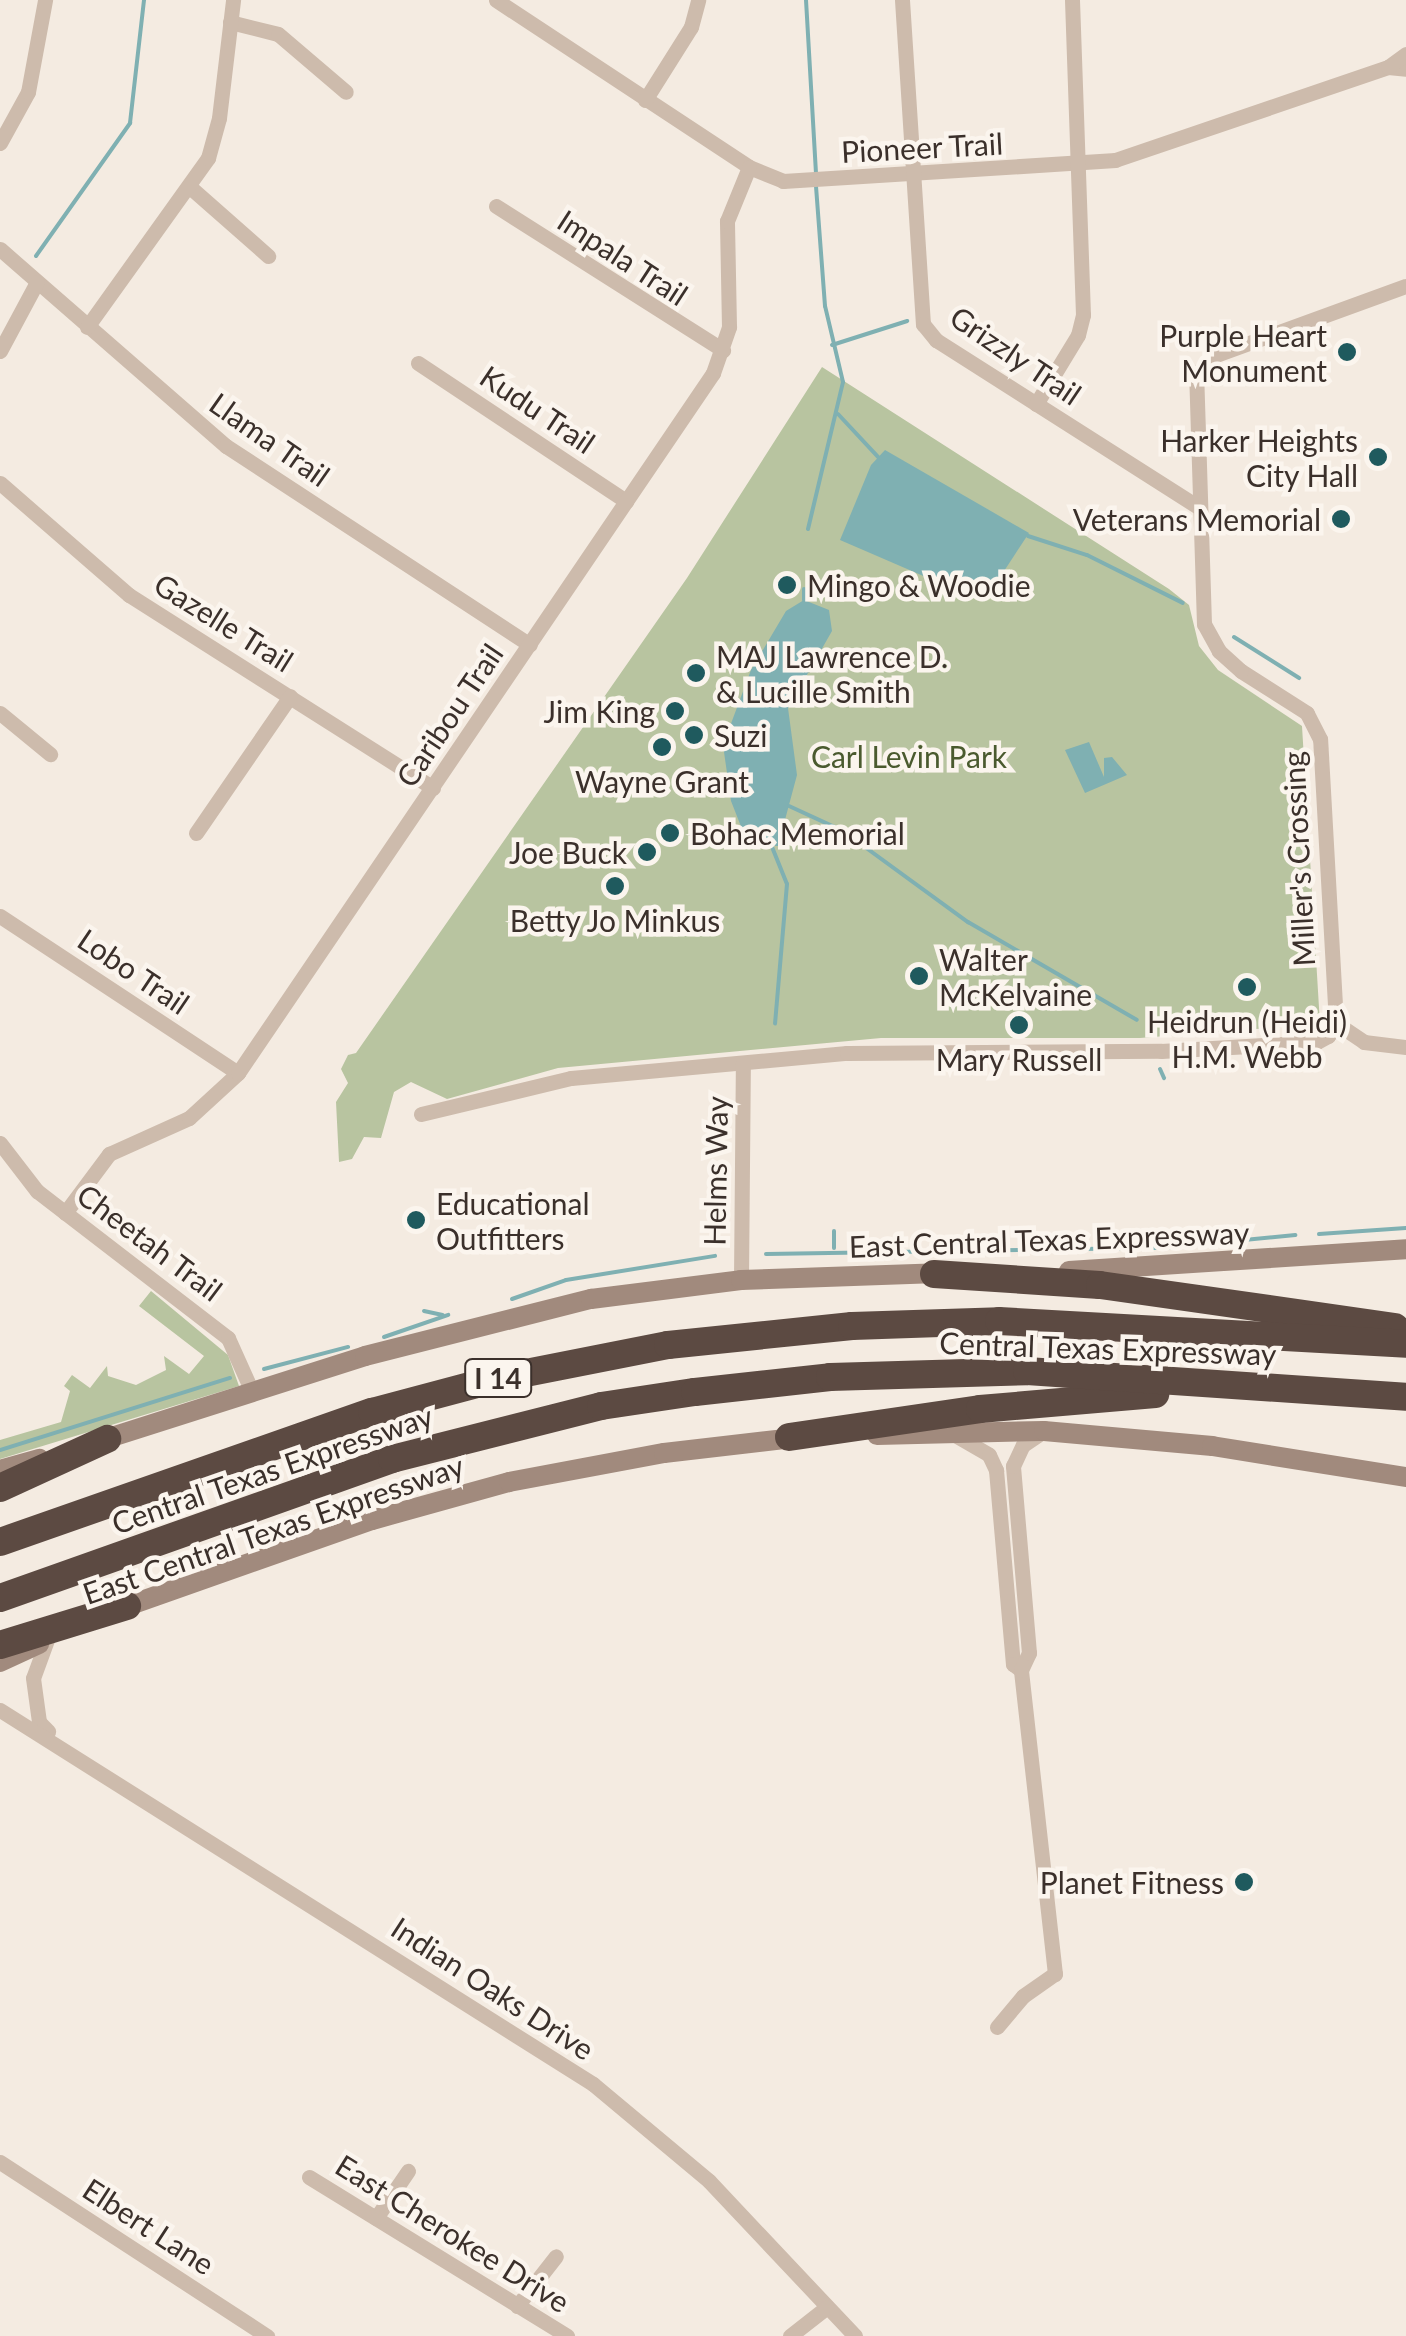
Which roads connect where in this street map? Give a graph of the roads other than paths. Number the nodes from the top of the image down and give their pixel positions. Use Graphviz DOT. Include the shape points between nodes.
graph roads {
  1 [pos="45,0"];
  2 [pos="232,0"];
  3 [pos="496,0"];
  4 [pos="698,0"];
  5 [pos="902,0"];
  6 [pos="1072,0"];
  7 [pos="230,22"];
  8 [pos="1406,54"];
  9 [pos="1388,68"];
  10 [pos="1406,69"];
  11 [pos="346,92"];
  12 [pos="645,100"];
  13 [pos="0,143"];
  14 [pos="1077,166"];
  15 [pos="749,168"];
  16 [pos="910,176"];
  17 [pos="191,188"];
  18 [pos="496,206"];
  19 [pos="0,248"];
  20 [pos="268,256"];
  21 [pos="37,282"];
  22 [pos="1406,286"];
  23 [pos="87,326"];
  24 [pos="722,350"];
  25 [pos="0,352"];
  26 [pos="418,362"];
  27 [pos="1036,404"];
  28 [pos="0,483"];
  29 [pos="626,501"];
  30 [pos="1200,508"];
  31 [pos="530,645"];
  32 [pos="290,696"];
  33 [pos="0,713"];
  34 [pos="50,754"];
  35 [pos="432,788"];
  36 [pos="196,833"];
  37 [pos="0,916"];
  38 [pos="1336,1023"];
  39 [pos="1406,1047"];
  40 [pos="744,1063"];
  41 [pos="238,1073"];
  42 [pos="420,1114"];
  43 [pos="0,1143"];
  44 [pos="65,1212"];
  45 [pos="1406,1249"];
  46 [pos="934,1274"];
  47 [pos="741,1280"];
  48 [pos="1406,1329"];
  49 [pos="1406,1344"];
  50 [pos="254,1394"];
  51 [pos="1405,1397"];
  52 [pos="1044,1431"];
  53 [pos="950,1433"];
  54 [pos="789,1437"];
  55 [pos="106,1439"];
  56 [pos="0,1470"];
  57 [pos="1406,1477"];
  58 [pos="0,1488"];
  59 [pos="0,1542"];
  60 [pos="0,1598"];
  61 [pos="127,1606"];
  62 [pos="47,1640"];
  63 [pos="0,1645"];
  64 [pos="0,1662"];
  65 [pos="1021,1670"];
  66 [pos="0,1710"];
  67 [pos="58,1741"];
  68 [pos="997,2028"];
  69 [pos="0,2162"];
  70 [pos="408,2171"];
  71 [pos="309,2177"];
  72 [pos="376,2218"];
  73 [pos="556,2256"];
  74 [pos="517,2306"];
  75 [pos="826,2307"];
  76 [pos="268,2336"];
  77 [pos="567,2336"];
  78 [pos="790,2336"];
  79 [pos="855,2336"];
  1 -- 13 [label="street" via="28,92"];
  2 -- 7 [label="street"];
  3 -- 12 [label="street, Pioneer Trail"];
  4 -- 12 [label="street" via="691,27"];
  5 -- 16 [label="street, Grizzly Trail"];
  6 -- 14 [label="street"];
  7 -- 11 [label="street" via="278,34"];
  7 -- 17 [label="street" via="219,118"];
  8 -- 9 [label="street, Pioneer Trail"];
  9 -- 10 [label="street, Pioneer Trail"];
  9 -- 14 [label="street, Pioneer Trail" via="1115,160"];
  12 -- 15 [label="street, Pioneer Trail"];
  14 -- 16 [label="street, Pioneer Trail"];
  14 -- 27 [label="street" via="1083,315"];
  15 -- 16 [label="street, Pioneer Trail" via="802,182"];
  15 -- 24 [label="street, Caribou Trail" via="726,222 729,327"];
  16 -- 27 [label="street, Grizzly Trail" via="923,324 936,340"];
  17 -- 20 [label="street"];
  17 -- 23 [label="street"];
  18 -- 24 [label="street, Impala Trail"];
  19 -- 21 [label="street, Llama Trail"];
  21 -- 23 [label="street, Llama Trail"];
  21 -- 25 [label="street"];
  22 -- 30 [label="street, Miller's Crossing" via="1204,361 1196,391"];
  23 -- 31 [label="street, Llama Trail" via="226,446"];
  24 -- 29 [label="street, Caribou Trail"];
  26 -- 29 [label="street, Kudu Trail"];
  27 -- 30 [label="street, Grizzly Trail"];
  28 -- 32 [label="street, Gazelle Trail" via="119,588"];
  29 -- 31 [label="street, Caribou Trail"];
  30 -- 38 [label="street, Miller's Crossing" via="1204,624 1241,670 1307,713 1320,739"];
  31 -- 35 [label="street, Caribou Trail"];
  32 -- 35 [label="street, Gazelle Trail"];
  32 -- 36 [label="street"];
  33 -- 34 [label="street"];
  35 -- 41 [label="street, Caribou Trail"];
  37 -- 41 [label="street, Lobo Trail"];
  38 -- 39 [label="street" via="1378,1046"];
  38 -- 40 [label="street" via="1328,1036 1304,1044 889,1050"];
  40 -- 42 [label="street" via="571,1078"];
  40 -- 47 [label="street, Helms Way"];
  41 -- 44 [label="street, Caribou Trail" via="188,1118 109,1154"];
  43 -- 44 [label="street, Cheetah Trail" via="37,1191"];
  44 -- 50 [label="street, Cheetah Trail" via="228,1338"];
  45 -- 46 [label="main road, East Central Texas Expressway" via="1157,1270"];
  46 -- 47 [label="main road, East Central Texas Expressway"];
  46 -- 48 [label="highway" via="1100,1285"];
  47 -- 50 [label="main road, East Central Texas Expressway" via="590,1299 371,1355"];
  49 -- 59 [label="highway, Central Texas Expressway / I 14" via="998,1321 852,1326 668,1345 372,1412"];
  50 -- 55 [label="main road, East Central Texas Expressway"];
  51 -- 54 [label="highway" via="1374,1406 1162,1393 1096,1397"];
  51 -- 60 [label="highway, Central Texas Expressway / I 14" via="1027,1372 830,1377 695,1392 601,1406 392,1458"];
  52 -- 53 [label="main road, East Central Texas Expressway"];
  52 -- 57 [label="main road, East Central Texas Expressway" via="1212,1446"];
  52 -- 65 [label="street" via="1023,1445 1014,1466 1029,1653"];
  53 -- 54 [label="main road, East Central Texas Expressway"];
  53 -- 65 [label="street" via="989,1454 996,1470 1014,1664"];
  54 -- 61 [label="main road, East Central Texas Expressway" via="509,1482 372,1520"];
  55 -- 56 [label="main road, East Central Texas Expressway"];
  55 -- 58 [label="highway"];
  61 -- 62 [label="main road, East Central Texas Expressway"];
  61 -- 63 [label="highway"];
  62 -- 64 [label="main road, East Central Texas Expressway"];
  62 -- 67 [label="street" via="33,1678 34,1701 40,1722"];
  65 -- 68 [label="street" via="1054,1974 1023,1996"];
  66 -- 67 [label="street, Indian Oaks Drive"];
  67 -- 75 [label="street, Indian Oaks Drive" via="593,2084 697,2170"];
  69 -- 76 [label="street, Elbert Lane"];
  70 -- 72 [label="street"];
  71 -- 72 [label="street, East Cherokee Drive"];
  72 -- 74 [label="street, East Cherokee Drive"];
  73 -- 74 [label="street"];
  74 -- 77 [label="street, East Cherokee Drive"];
  75 -- 78 [label="street"];
  75 -- 79 [label="street, Indian Oaks Drive"];
}
